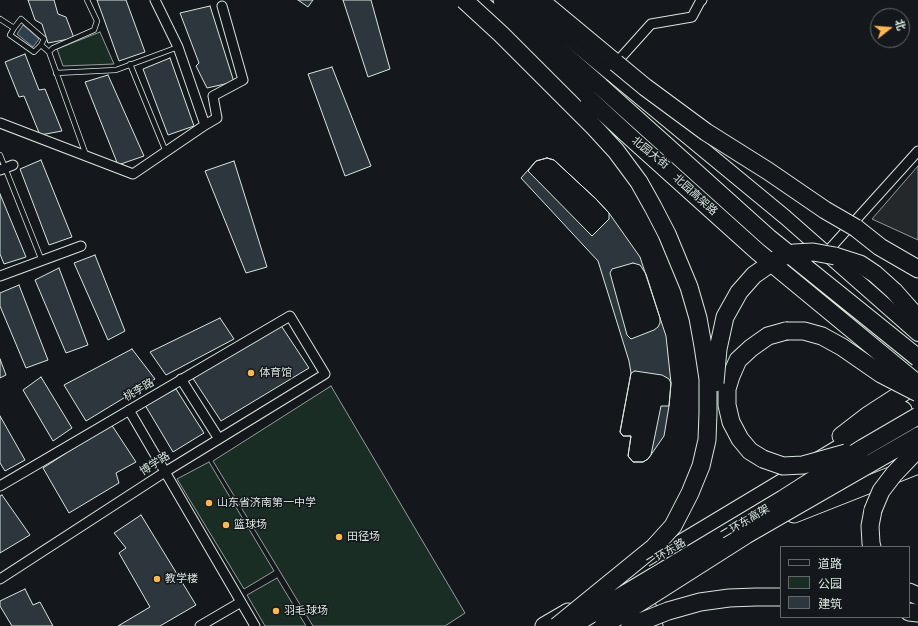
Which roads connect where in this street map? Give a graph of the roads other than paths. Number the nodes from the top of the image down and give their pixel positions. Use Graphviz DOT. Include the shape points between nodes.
graph roads {
  1 [pos="87,0"];
  2 [pos="155,0"];
  3 [pos="455,0"];
  4 [pos="464,0"];
  5 [pos="477,0"];
  6 [pos="502,0"];
  7 [pos="522,0"];
  8 [pos="540,0"];
  9 [pos="702,0"];
  10 [pos="222,6"];
  11 [pos="0,19"];
  12 [pos="14,28"];
  13 [pos="41,45"];
  14 [pos="178,47"];
  15 [pos="49,52"];
  16 [pos="616,63"];
  17 [pos="130,64"];
  18 [pos="56,73"];
  19 [pos="0,123"];
  20 [pos="205,125"];
  21 [pos="918,150"];
  22 [pos="166,152"];
  23 [pos="0,155"];
  24 [pos="87,157"];
  25 [pos="6,168"];
  26 [pos="856,228"];
  27 [pos="81,246"];
  28 [pos="826,253"];
  29 [pos="918,256"];
  30 [pos="42,261"];
  31 [pos="918,269"];
  32 [pos="0,276"];
  33 [pos="290,316"];
  34 [pos="918,318"];
  35 [pos="918,334"];
  36 [pos="918,358"];
  37 [pos="181,380"];
  38 [pos="914,383"];
  39 [pos="129,410"];
  40 [pos="910,413"];
  41 [pos="219,439"];
  42 [pos="707,440"];
  43 [pos="918,443"];
  44 [pos="863,448"];
  45 [pos="918,465"];
  46 [pos="165,472"];
  47 [pos="788,479"];
  48 [pos="0,486"];
  49 [pos="794,514"];
  50 [pos="872,546"];
  51 [pos="0,579"];
  52 [pos="780,597"];
  53 [pos="241,602"];
  54 [pos="649,606"];
  55 [pos="200,626"];
  56 [pos="255,626"];
  57 [pos="544,626"];
  58 [pos="557,626"];
  59 [pos="571,626"];
  60 [pos="603,626"];
  61 [pos="619,626"];
  62 [pos="630,626"];
  63 [pos="656,626"];
  1 -- 15 [label="lane" via="97,21 94,30"];
  2 -- 14 [label="street"];
  3 -- 38 [label="main road, 北园大街" via="654,155"];
  4 -- 42 [label="highway, bridge" via="566,98 616,151 639,182 653,207 682,269 698,318 708,379"];
  5 -- 38 [label="highway, 北园高架路, bridge" via="758,252"];
  6 -- 36 [label="highway, 北园高架路, bridge" via="769,238"];
  7 -- 28 [label="main road"];
  8 -- 16 [label="highway"];
  9 -- 16 [label="street" via="692,16 651,24"];
  10 -- 20 [label="street" via="243,80 213,96 217,118"];
  11 -- 12 [label="lane"];
  12 -- 13 [label="lane" via="10,35 34,52"];
  12 -- 13 [label="lane" via="21,19 44,39"];
  13 -- 15 [label="lane"];
  14 -- 17 [label="lane"];
  14 -- 20 [label="street"];
  15 -- 18 [label="lane"];
  16 -- 26 [label="highway, bridge" via="706,132"];
  17 -- 18 [label="lane" via="116,70"];
  17 -- 22 [label="lane"];
  18 -- 24 [label="lane"];
  19 -- 24 [label="street"];
  20 -- 22 [label="street"];
  21 -- 28 [label="street"];
  22 -- 24 [label="street" via="133,174"];
  23 -- 25 [label="lane"];
  25 -- 30 [label="lane"];
  26 -- 29 [label="highway"];
  26 -- 31 [label="highway" via="880,247"];
  27 -- 30 [label="street"];
  28 -- 35 [label="main road"];
  30 -- 32 [label="street"];
  33 -- 37 [label="street, 桃李路"];
  33 -- 41 [label="street, 博学路" via="325,374"];
  34 -- 42 [label="highway, bridge" via="894,291 860,264 813,252 777,259 754,275 739,292 725,317 718,349"];
  37 -- 39 [label="street, 桃李路"];
  37 -- 41 [label="street"];
  38 -- 40 [label="highway"];
  38 -- 44 [label="highway, bridge" via="881,374 842,347 822,336 804,331 786,331 768,336 738,360 727,389 727,405 731,422 750,451 782,466 803,465"];
  38 -- 47 [label="highway, 二环东路" via="867,416"];
  39 -- 46 [label="street"];
  39 -- 48 [label="street, 桃李路"];
  40 -- 43 [label="highway" via="907,428"];
  40 -- 44 [label="highway, 二环东高架, bridge"];
  40 -- 47 [label="highway, 二环东路"];
  41 -- 46 [label="street, 博学路"];
  42 -- 58 [label="highway, bridge" via="701,466 673,526 654,548"];
  43 -- 49 [label="highway"];
  43 -- 50 [label="highway, bridge" via="881,491 870,526"];
  43 -- 60 [label="highway, 二环东高架, bridge" via="746,535"];
  44 -- 59 [label="highway, 二环东高架, bridge" via="777,503"];
  45 -- 49 [label="highway"];
  46 -- 51 [label="street, 博学路"];
  46 -- 53 [label="street"];
  47 -- 57 [label="highway, 二环东路"];
  49 -- 54 [label="highway"];
  52 -- 62 [label="highway, bridge" via="700,602"];
  53 -- 55 [label="street"];
  53 -- 56 [label="street"];
  54 -- 61 [label="highway"];
  54 -- 63 [label="street"];
}
